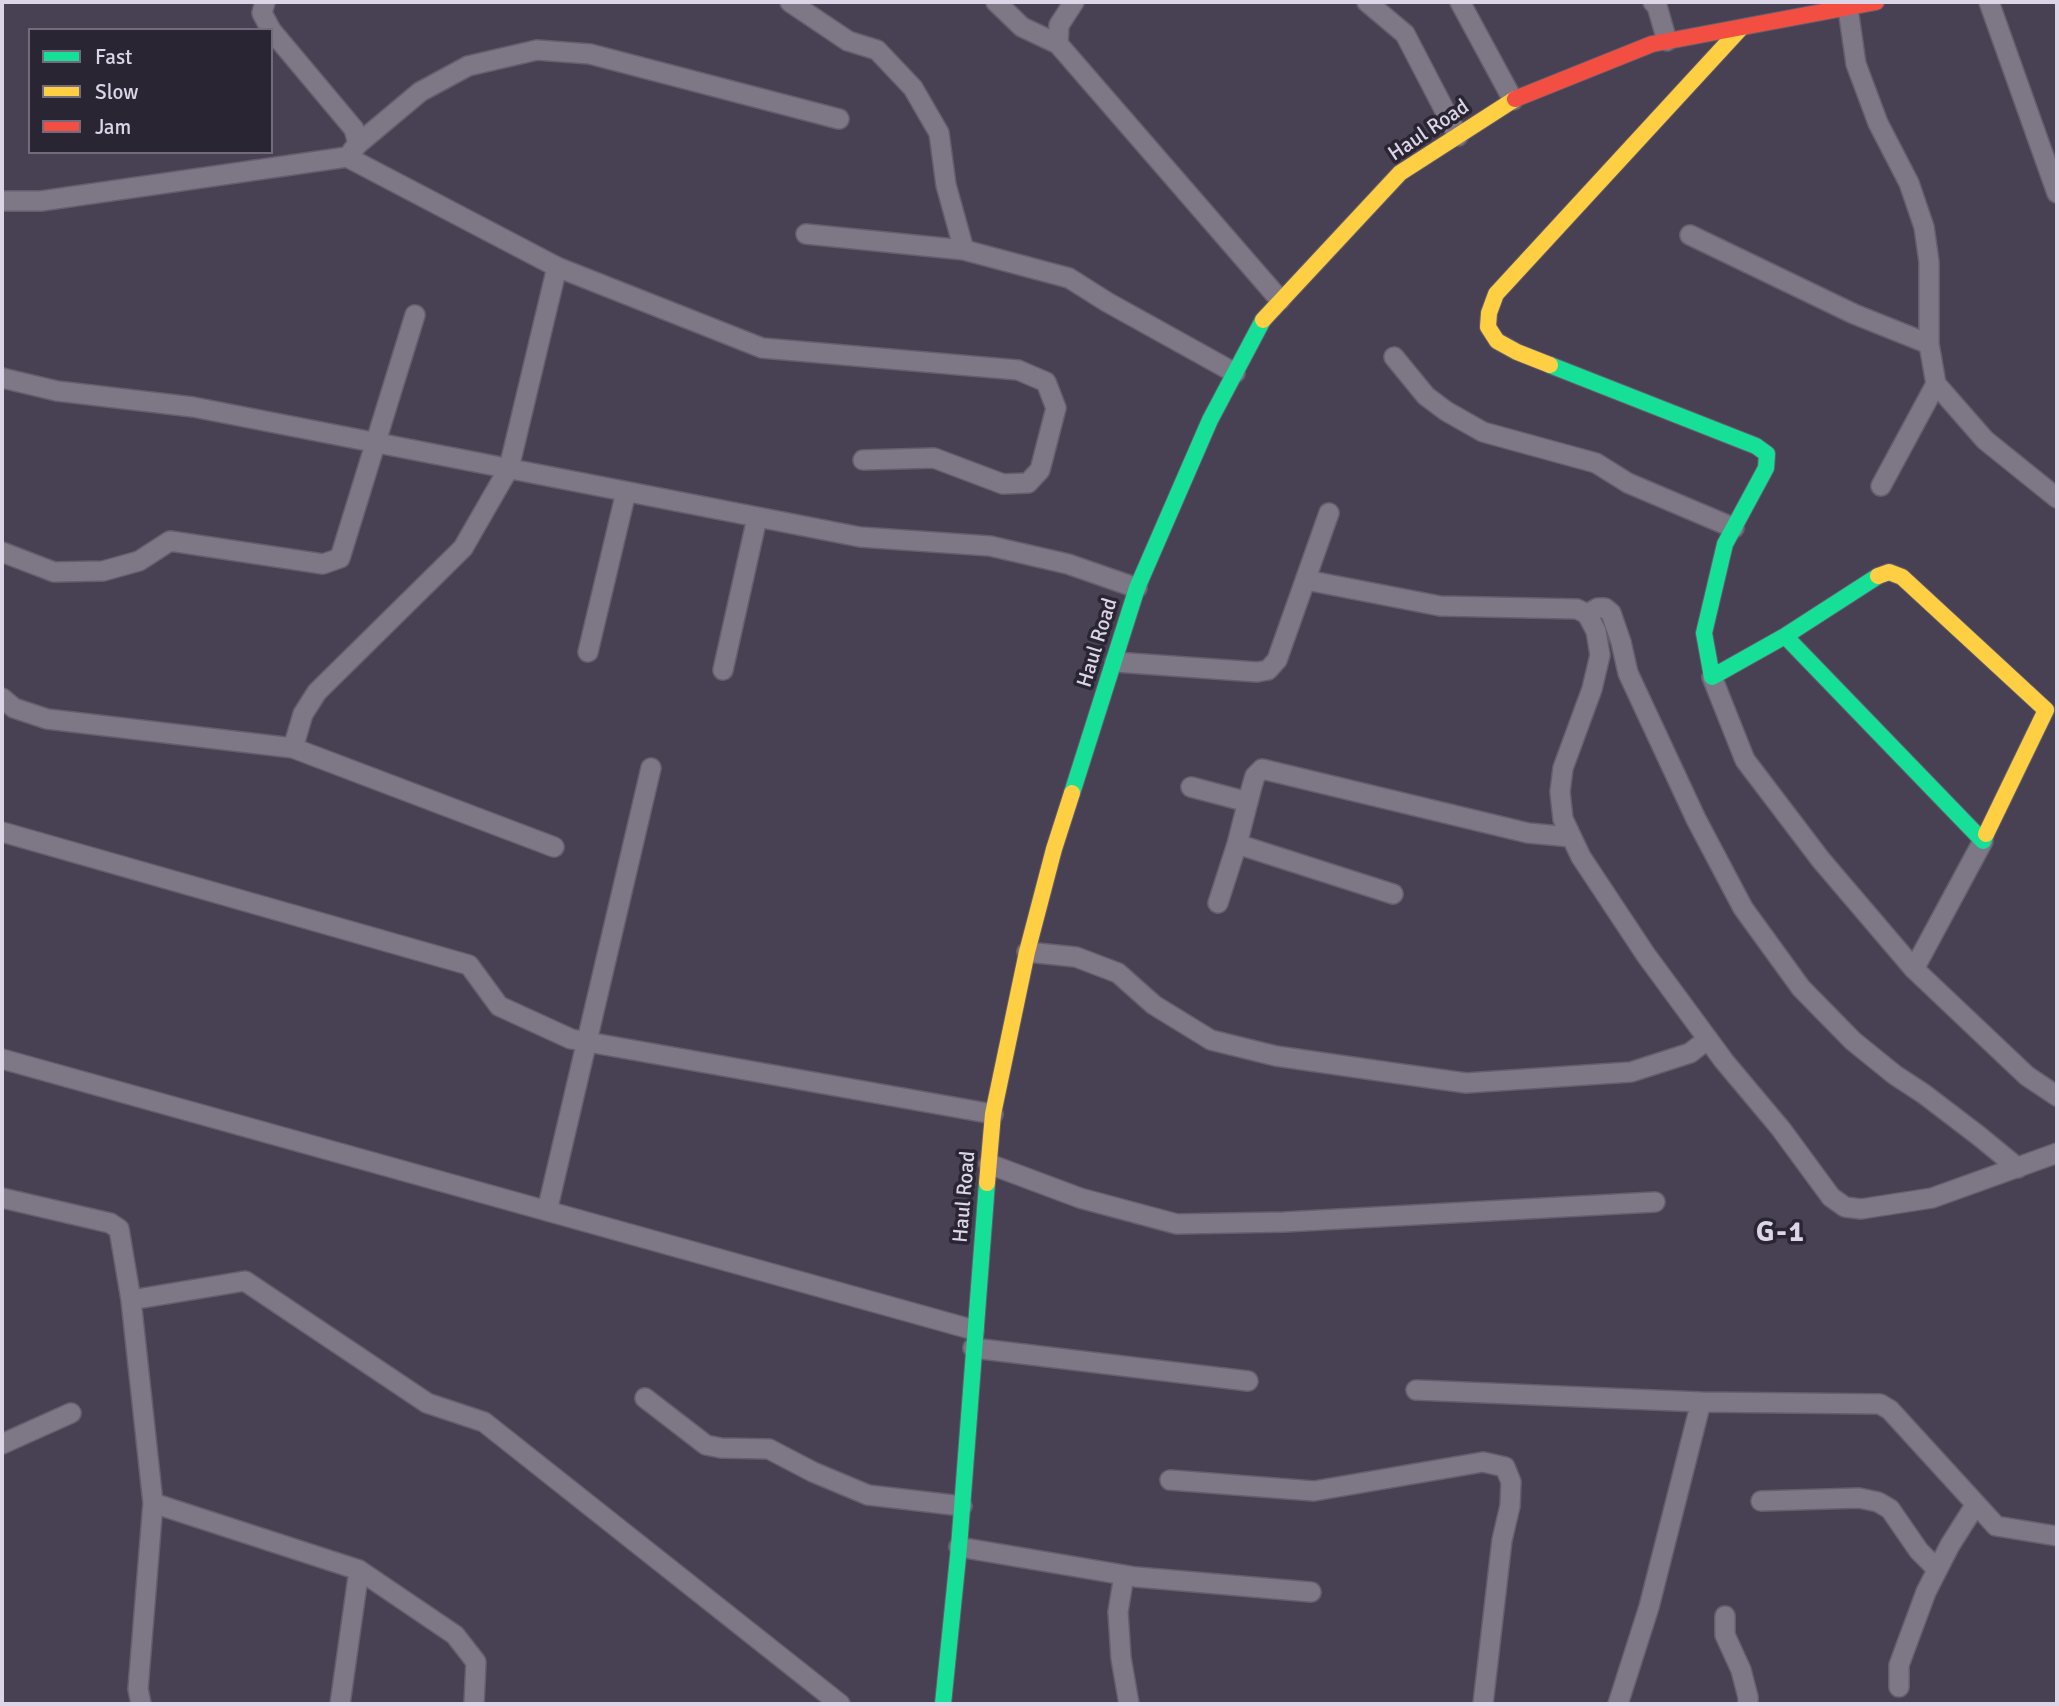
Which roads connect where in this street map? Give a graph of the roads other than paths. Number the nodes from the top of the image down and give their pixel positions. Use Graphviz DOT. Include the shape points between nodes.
graph roads {
  1 [pos="265,2"];
  2 [pos="790,2"];
  3 [pos="996,2"];
  4 [pos="1074,2"];
  5 [pos="1367,2"];
  6 [pos="1460,2"];
  7 [pos="1653,2"];
  8 [pos="1876,2"];
  9 [pos="1989,2"];
  10 [pos="1848,9"];
  11 [pos="270,28"];
  12 [pos="1741,28"];
  13 [pos="273,32"];
  14 [pos="1667,41"];
  15 [pos="1058,44"];
  16 [pos="1513,100"];
  17 [pos="839,119"];
  18 [pos="1458,136"];
  19 [pos="352,151"];
  20 [pos="2057,193"];
  21 [pos="2,201"];
  22 [pos="806,234"];
  23 [pos="1690,235"];
  24 [pos="964,250"];
  25 [pos="557,267"];
  26 [pos="1280,300"];
  27 [pos="415,315"];
  28 [pos="1928,344"];
  29 [pos="1394,358"];
  30 [pos="1235,373"];
  31 [pos="2,378"];
  32 [pos="1936,384"];
  33 [pos="374,442"];
  34 [pos="863,460"];
  35 [pos="509,468"];
  36 [pos="1881,486"];
  37 [pos="626,492"];
  38 [pos="2057,498"];
  39 [pos="1329,513"];
  40 [pos="757,518"];
  41 [pos="1734,528"];
  42 [pos="2,551"];
  43 [pos="1306,580"];
  44 [pos="1137,588"];
  45 [pos="1587,614"];
  46 [pos="1785,636"];
  47 [pos="588,652"];
  48 [pos="1115,662"];
  49 [pos="723,670"];
  50 [pos="1712,677"];
  51 [pos="2,698"];
  52 [pos="2052,705"];
  53 [pos="293,748"];
  54 [pos="651,768"];
  55 [pos="1191,787"];
  56 [pos="1248,802"];
  57 [pos="2,832"];
  58 [pos="1571,837"];
  59 [pos="1983,841"];
  60 [pos="1237,844"];
  61 [pos="554,847"];
  62 [pos="1392,894"];
  63 [pos="1218,903"];
  64 [pos="1027,952"];
  65 [pos="1914,969"];
  66 [pos="1708,1039"];
  67 [pos="587,1042"];
  68 [pos="2,1059"];
  69 [pos="2057,1096"];
  70 [pos="993,1114"];
  71 [pos="2057,1153"];
  72 [pos="989,1164"];
  73 [pos="2018,1168"];
  74 [pos="2,1198"];
  75 [pos="1655,1202"];
  76 [pos="547,1211"];
  77 [pos="131,1300"];
  78 [pos="974,1339"];
  79 [pos="1248,1381"];
  80 [pos="1416,1390"];
  81 [pos="645,1398"];
  82 [pos="1701,1402"];
  83 [pos="71,1413"];
  84 [pos="2,1444"];
  85 [pos="1170,1480"];
  86 [pos="1762,1501"];
  87 [pos="153,1503"];
  88 [pos="1976,1504"];
  89 [pos="962,1506"];
  90 [pos="2057,1536"];
  91 [pos="959,1547"];
  92 [pos="1937,1569"];
  93 [pos="359,1570"];
  94 [pos="1124,1574"];
  95 [pos="1311,1592"];
  96 [pos="1725,1616"];
  97 [pos="1899,1687"];
  98 [pos="141,1704"];
  99 [pos="340,1704"];
  100 [pos="474,1704"];
  101 [pos="840,1704"];
  102 [pos="943,1704"];
  103 [pos="1129,1704"];
  104 [pos="1483,1704"];
  105 [pos="1618,1704"];
  106 [pos="1748,1704"];
  1 -- 11 [label="street" via="262,13"];
  2 -- 24 [label="street" via="848,41 877,50 913,88 939,133 946,185"];
  3 -- 15 [label="street" via="1022,27"];
  4 -- 15 [label="street" via="1059,25"];
  5 -- 18 [label="street" via="1405,34"];
  6 -- 16 [label="street"];
  7 -- 14 [label="street"];
  8 -- 10 [label="main road, Haul Road"];
  9 -- 20 [label="street"];
  10 -- 12 [label="main road, Haul Road"];
  10 -- 28 [label="street" via="1856,64 1924,227 1929,262"];
  12 -- 14 [label="main road, Haul Road"];
  12 -- 41 [label="main road" via="1496,294 1488,327 1497,341 1517,352 1767,454 1766,468"];
  13 -- 19 [label="street" via="354,129"];
  14 -- 16 [label="main road, Haul Road"];
  15 -- 26 [label="street"];
  16 -- 18 [label="main road, Haul Road"];
  17 -- 19 [label="street" via="590,54 537,50 468,66 420,92"];
  18 -- 26 [label="main road, Haul Road" via="1400,173"];
  19 -- 21 [label="street" via="41,201"];
  19 -- 25 [label="street"];
  22 -- 24 [label="street"];
  23 -- 28 [label="street" via="1854,314"];
  24 -- 30 [label="street" via="1069,278"];
  25 -- 34 [label="street" via="762,348 1018,370 1046,382 1056,408 1041,470 1028,483 1003,484 934,458"];
  25 -- 35 [label="street"];
  26 -- 30 [label="main road, Haul Road" via="1265,316"];
  27 -- 33 [label="street"];
  28 -- 32 [label="street"];
  29 -- 41 [label="street" via="1426,396 1483,432 1596,463 1628,483"];
  30 -- 44 [label="main road, Haul Road"];
  31 -- 33 [label="street" via="57,391 192,407"];
  32 -- 36 [label="street"];
  32 -- 38 [label="street" via="1984,440"];
  33 -- 35 [label="street"];
  33 -- 42 [label="street" via="340,558 323,564 170,541 139,561 103,571 54,572"];
  35 -- 37 [label="street"];
  35 -- 53 [label="street" via="463,548 317,692 303,714"];
  37 -- 40 [label="street"];
  37 -- 47 [label="street"];
  39 -- 43 [label="street"];
  40 -- 44 [label="street" via="860,537 990,546 1068,564"];
  40 -- 49 [label="street"];
  41 -- 50 [label="main road" via="1725,544 1704,633"];
  43 -- 45 [label="street" via="1440,606 1577,609"];
  43 -- 48 [label="street" via="1277,660 1268,670"];
  44 -- 48 [label="main road, Haul Road"];
  45 -- 58 [label="street" via="1597,631 1600,655 1563,768 1563,820"];
  45 -- 73 [label="street" via="1598,608 1611,613 1628,673 1696,818 1743,908 1801,988 1895,1076"];
  46 -- 50 [label="main road"];
  46 -- 52 [label="main road" via="1889,572 1902,577"];
  46 -- 59 [label="main road"];
  48 -- 64 [label="main road, Haul Road" via="1054,849"];
  50 -- 65 [label="street" via="1745,760 1821,860"];
  51 -- 53 [label="street" via="13,708 47,719"];
  52 -- 59 [label="main road"];
  53 -- 61 [label="street"];
  54 -- 67 [label="street"];
  55 -- 56 [label="street"];
  56 -- 58 [label="street" via="1255,776 1262,769 1528,833"];
  56 -- 60 [label="street"];
  57 -- 67 [label="street" via="469,965 499,1006"];
  58 -- 66 [label="street" via="1646,955"];
  59 -- 65 [label="street"];
  60 -- 62 [label="street"];
  60 -- 63 [label="street"];
  64 -- 66 [label="street" via="1076,957 1118,973 1154,1005 1211,1040 1276,1056 1466,1083 1631,1072 1690,1053"];
  64 -- 70 [label="main road, Haul Road"];
  65 -- 69 [label="street" via="2027,1076"];
  66 -- 73 [label="street" via="1831,1197 1845,1207 1861,1209 1932,1198"];
  67 -- 70 [label="street"];
  67 -- 76 [label="street"];
  68 -- 76 [label="street"];
  70 -- 72 [label="main road, Haul Road"];
  71 -- 73 [label="street"];
  72 -- 75 [label="street" via="1080,1198 1177,1224"];
  72 -- 78 [label="main road, Haul Road"];
  74 -- 77 [label="street" via="119,1229"];
  76 -- 78 [label="street"];
  77 -- 87 [label="street"];
  77 -- 101 [label="street" via="245,1281 427,1403 484,1422"];
  78 -- 79 [label="street"];
  78 -- 89 [label="main road, Haul Road"];
  80 -- 82 [label="street"];
  81 -- 89 [label="street" via="706,1445 769,1449 868,1495"];
  82 -- 88 [label="street" via="1880,1404"];
  82 -- 105 [label="street" via="1649,1607"];
  83 -- 84 [label="street"];
  85 -- 104 [label="street" via="1314,1491 1483,1462 1505,1467 1511,1482 1510,1506"];
  86 -- 92 [label="street" via="1859,1498 1878,1502 1890,1509"];
  87 -- 93 [label="street"];
  87 -- 98 [label="street" via="138,1689"];
  88 -- 90 [label="street" via="1996,1526"];
  88 -- 92 [label="street"];
  89 -- 91 [label="main road, Haul Road"];
  91 -- 94 [label="street"];
  91 -- 102 [label="main road, Haul Road"];
  92 -- 97 [label="street" via="1899,1665"];
  93 -- 99 [label="street"];
  93 -- 100 [label="street" via="455,1636 476,1661"];
  94 -- 95 [label="street"];
  94 -- 103 [label="street" via="1118,1612"];
  96 -- 106 [label="street" via="1725,1635 1741,1670"];
}
